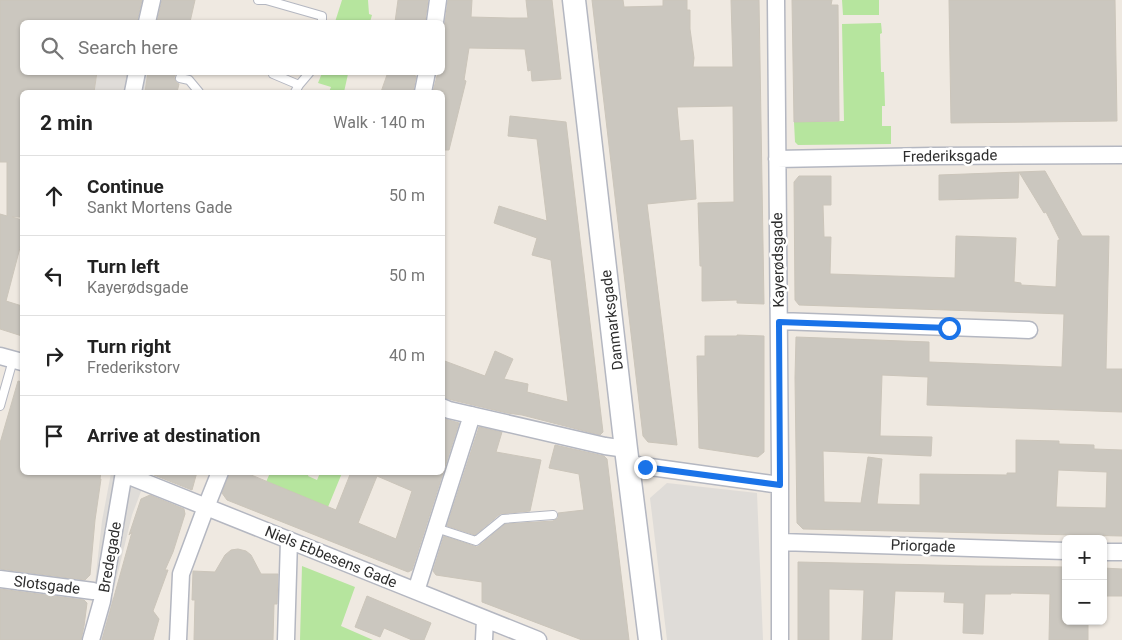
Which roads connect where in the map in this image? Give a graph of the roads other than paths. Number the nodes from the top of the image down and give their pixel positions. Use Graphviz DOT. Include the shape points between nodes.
graph roads {
  1 [pos="152,0"];
  2 [pos="258,0"];
  3 [pos="438,0"];
  4 [pos="574,0"];
  5 [pos="776,0"];
  6 [pos="147,20"];
  7 [pos="322,20"];
  8 [pos="435,20"];
  9 [pos="136,75"];
  10 [pos="275,75"];
  11 [pos="308,75"];
  12 [pos="426,75"];
  13 [pos="180,78"];
  14 [pos="297,89"];
  15 [pos="133,90"];
  16 [pos="197,90"];
  17 [pos="423,90"];
  18 [pos="1122,155"];
  19 [pos="777,159"];
  20 [pos="779,322"];
  21 [pos="1029,330"];
  22 [pos="12,359"];
  23 [pos="0,406"];
  24 [pos="445,408"];
  25 [pos="472,415"];
  26 [pos="628,457"];
  27 [pos="124,475"];
  28 [pos="129,475"];
  29 [pos="219,475"];
  30 [pos="780,485"];
  31 [pos="206,507"];
  32 [pos="554,515"];
  33 [pos="436,528"];
  34 [pos="290,540"];
  35 [pos="780,542"];
  36 [pos="1062,550"];
  37 [pos="1107,552"];
  38 [pos="1122,552"];
  39 [pos="0,579"];
  40 [pos="416,590"];
  41 [pos="93,591"];
  42 [pos="485,619"];
  43 [pos="91,640"];
  44 [pos="178,640"];
  45 [pos="286,640"];
  46 [pos="484,640"];
  47 [pos="538,640"];
  48 [pos="650,640"];
  49 [pos="780,640"];
  1 -- 6 [label="street"];
  2 -- 7 [label="lane" via="322,16"];
  3 -- 8 [label="street"];
  4 -- 26 [label="street, Danmarksgade"];
  5 -- 19 [label="street, Kayerødsgade"];
  9 -- 15 [label="street"];
  10 -- 14 [label="lane"];
  11 -- 14 [label="lane"];
  12 -- 17 [label="street"];
  13 -- 16 [label="lane" via="189,80"];
  18 -- 19 [label="street, Frederiksgade"];
  19 -- 20 [label="street, Kayerødsgade"];
  20 -- 21 [label="street"];
  20 -- 30 [label="street, Kayerødsgade"];
  22 -- 23 [label="lane"];
  24 -- 25 [label="street"];
  25 -- 26 [label="street" via="606,446"];
  25 -- 33 [label="street"];
  26 -- 30 [label="street"];
  26 -- 48 [label="street, Danmarksgade"];
  27 -- 43 [label="street, Bredegade" via="102,601"];
  28 -- 31 [label="street, Niels Ebbesens Gade"];
  29 -- 31 [label="street"];
  30 -- 35 [label="street, Kayerødsgade"];
  31 -- 34 [label="street, Niels Ebbesens Gade"];
  31 -- 44 [label="street" via="181,574"];
  32 -- 33 [label="lane" via="503,519 476,541"];
  33 -- 40 [label="street"];
  34 -- 40 [label="street, Niels Ebbesens Gade"];
  34 -- 45 [label="street"];
  35 -- 36 [label="street, Priorgade"];
  35 -- 49 [label="street, Kayerødsgade"];
  37 -- 38 [label="street"];
  39 -- 41 [label="street, Slotsgade"];
  40 -- 42 [label="street, Niels Ebbesens Gade"];
  42 -- 46 [label="street"];
  42 -- 47 [label="street, Niels Ebbesens Gade"];
}
